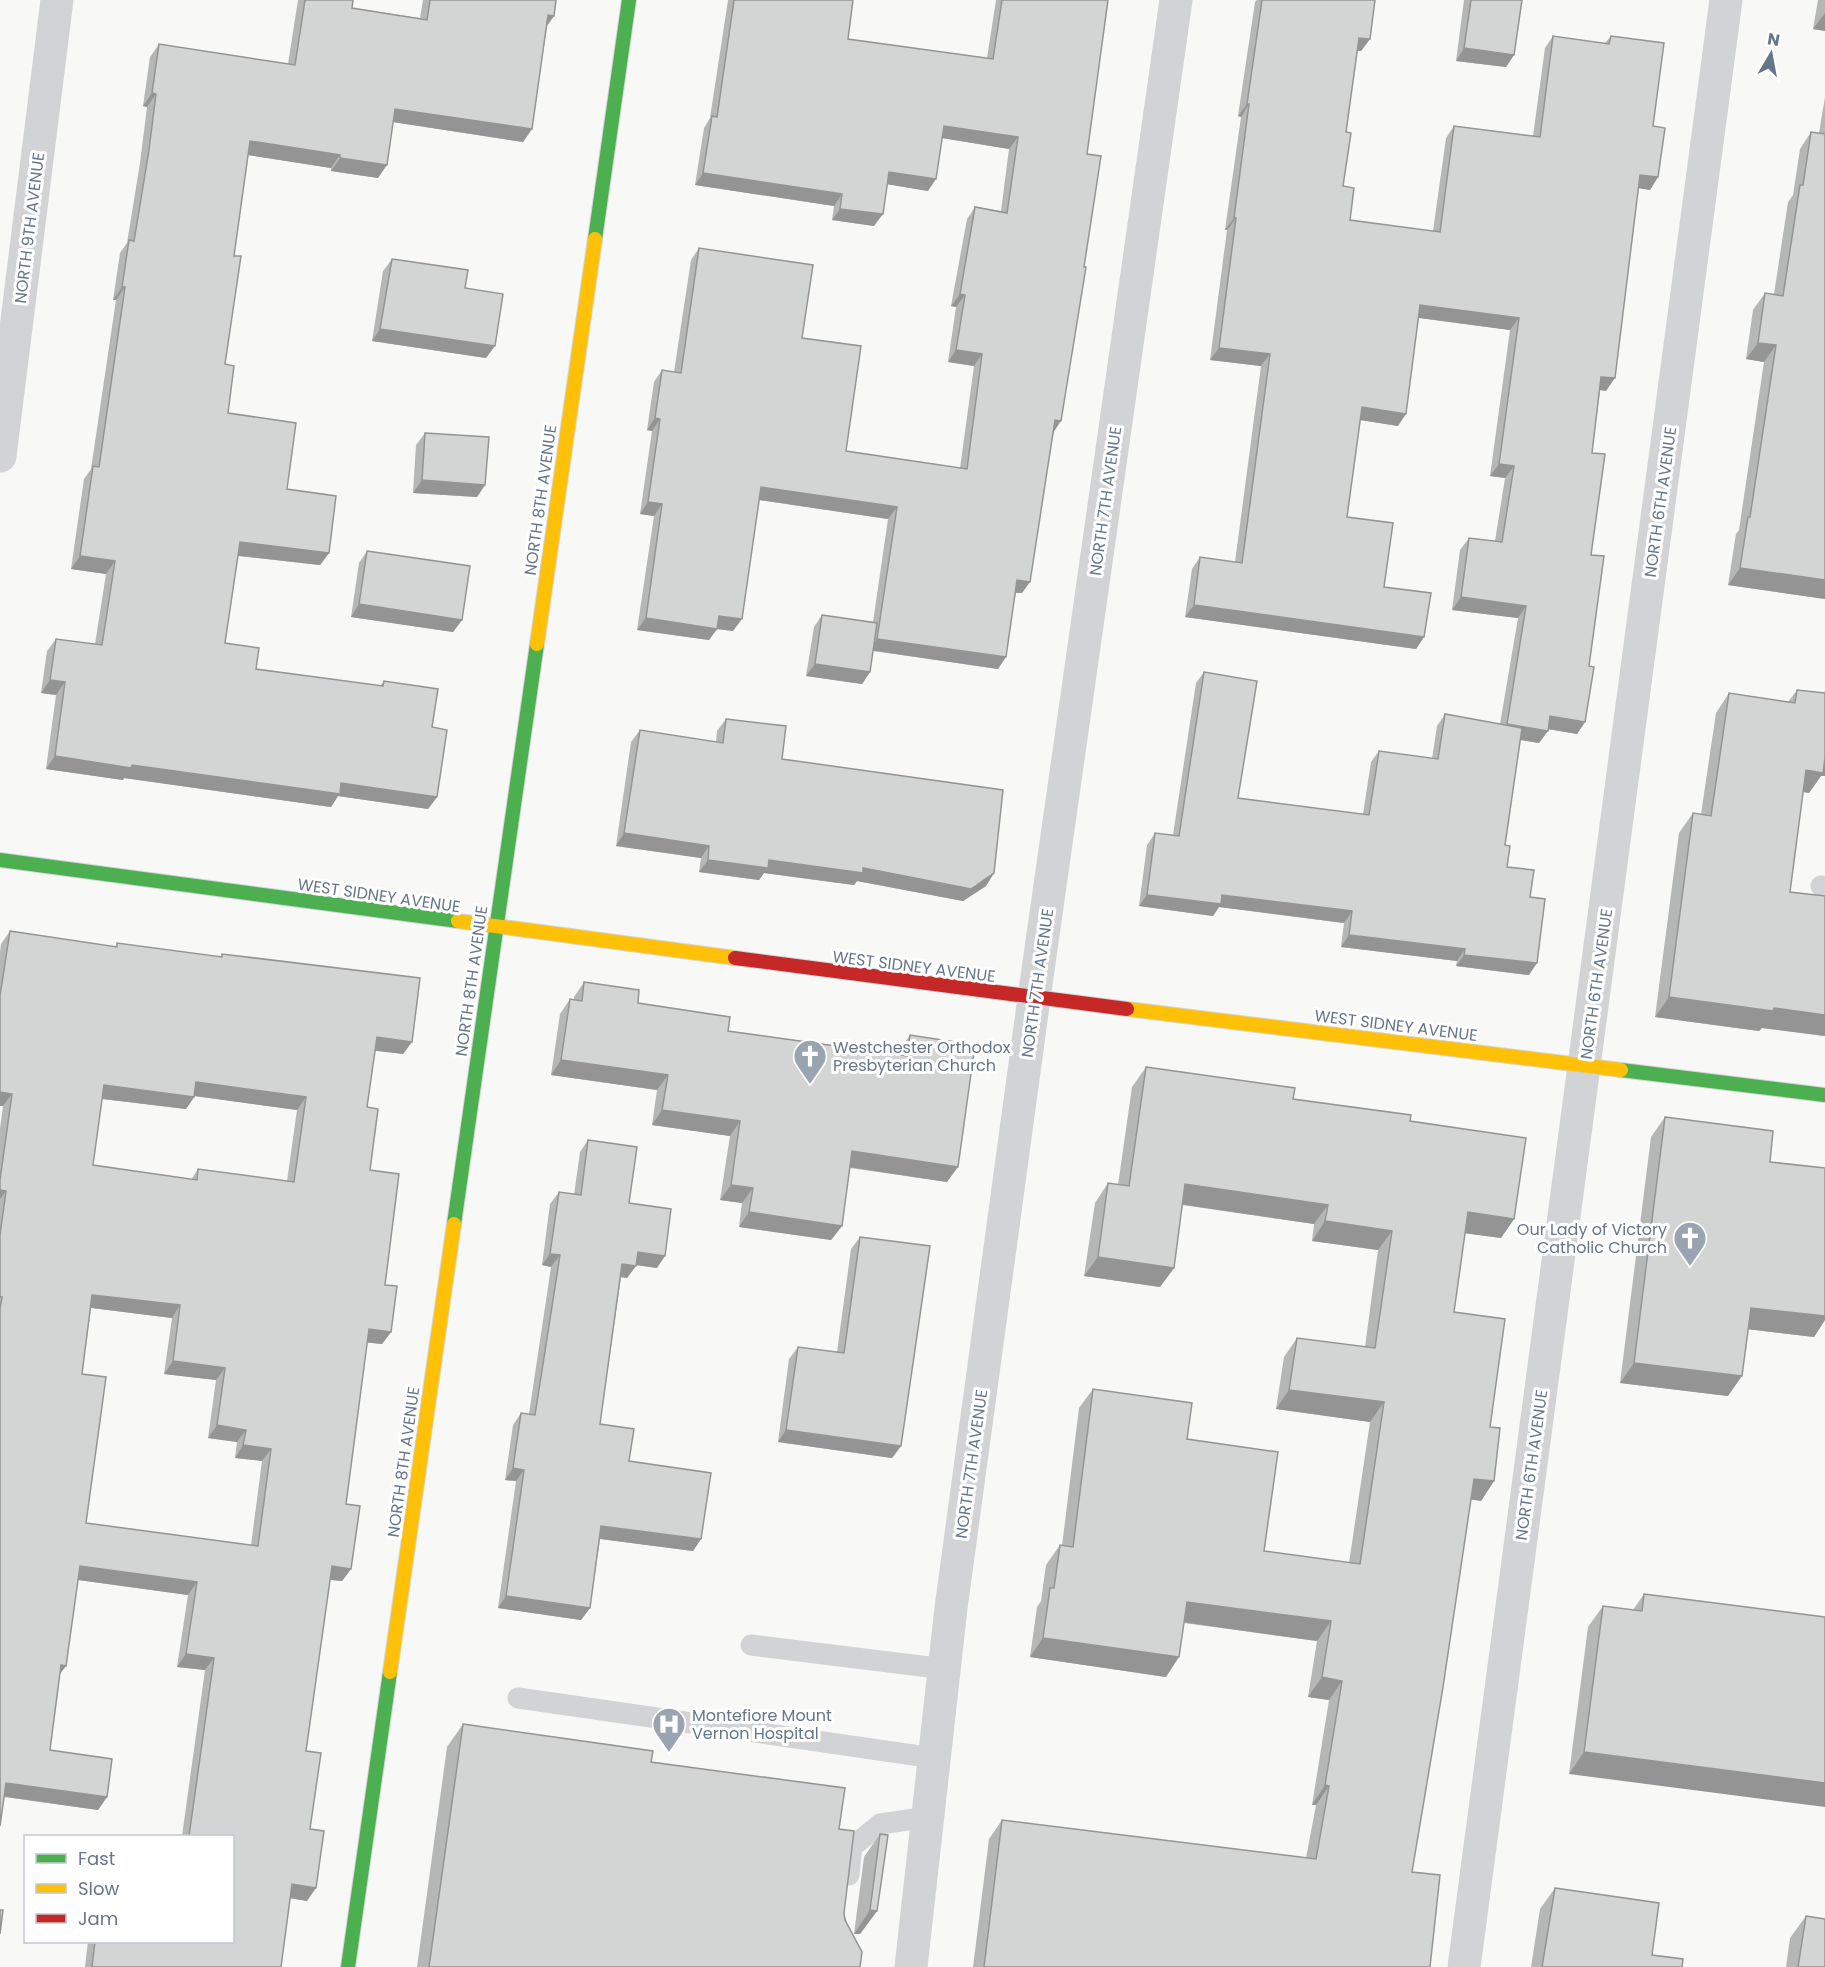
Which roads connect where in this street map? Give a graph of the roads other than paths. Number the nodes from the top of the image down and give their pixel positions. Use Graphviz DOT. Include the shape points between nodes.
graph roads {
  1 [pos="57,0"];
  2 [pos="629,0"];
  3 [pos="1176,0"];
  4 [pos="1726,0"];
  5 [pos="0,456"];
  6 [pos="0,860"];
  7 [pos="496,928"];
  8 [pos="1034,998"];
  9 [pos="1585,1065"];
  10 [pos="1825,1095"];
  11 [pos="751,1645"];
  12 [pos="945,1669"];
  13 [pos="518,1698"];
  14 [pos="934,1758"];
  15 [pos="928,1817"];
  16 [pos="846,1892"];
  17 [pos="348,1967"];
  18 [pos="911,1967"];
  19 [pos="1464,1967"];
  1 -- 5 [label="street, NORTH 9TH AVENUE"];
  2 -- 7 [label="street, NORTH 8TH AVENUE"];
  3 -- 8 [label="street, NORTH 7TH AVENUE"];
  4 -- 9 [label="street, NORTH 6TH AVENUE"];
  6 -- 7 [label="street, WEST SIDNEY AVENUE"];
  7 -- 8 [label="street, WEST SIDNEY AVENUE"];
  7 -- 17 [label="street, NORTH 8TH AVENUE"];
  8 -- 9 [label="street, WEST SIDNEY AVENUE"];
  8 -- 12 [label="street, NORTH 7TH AVENUE"];
  9 -- 10 [label="street, WEST SIDNEY AVENUE"];
  9 -- 19 [label="street, NORTH 6TH AVENUE"];
  11 -- 12 [label="lane"];
  12 -- 14 [label="street, NORTH 7TH AVENUE"];
  13 -- 14 [label="lane"];
  14 -- 15 [label="street, NORTH 7TH AVENUE"];
  15 -- 16 [label="lane" via="880,1824 852,1847"];
  15 -- 18 [label="street, NORTH 7TH AVENUE"];
}
